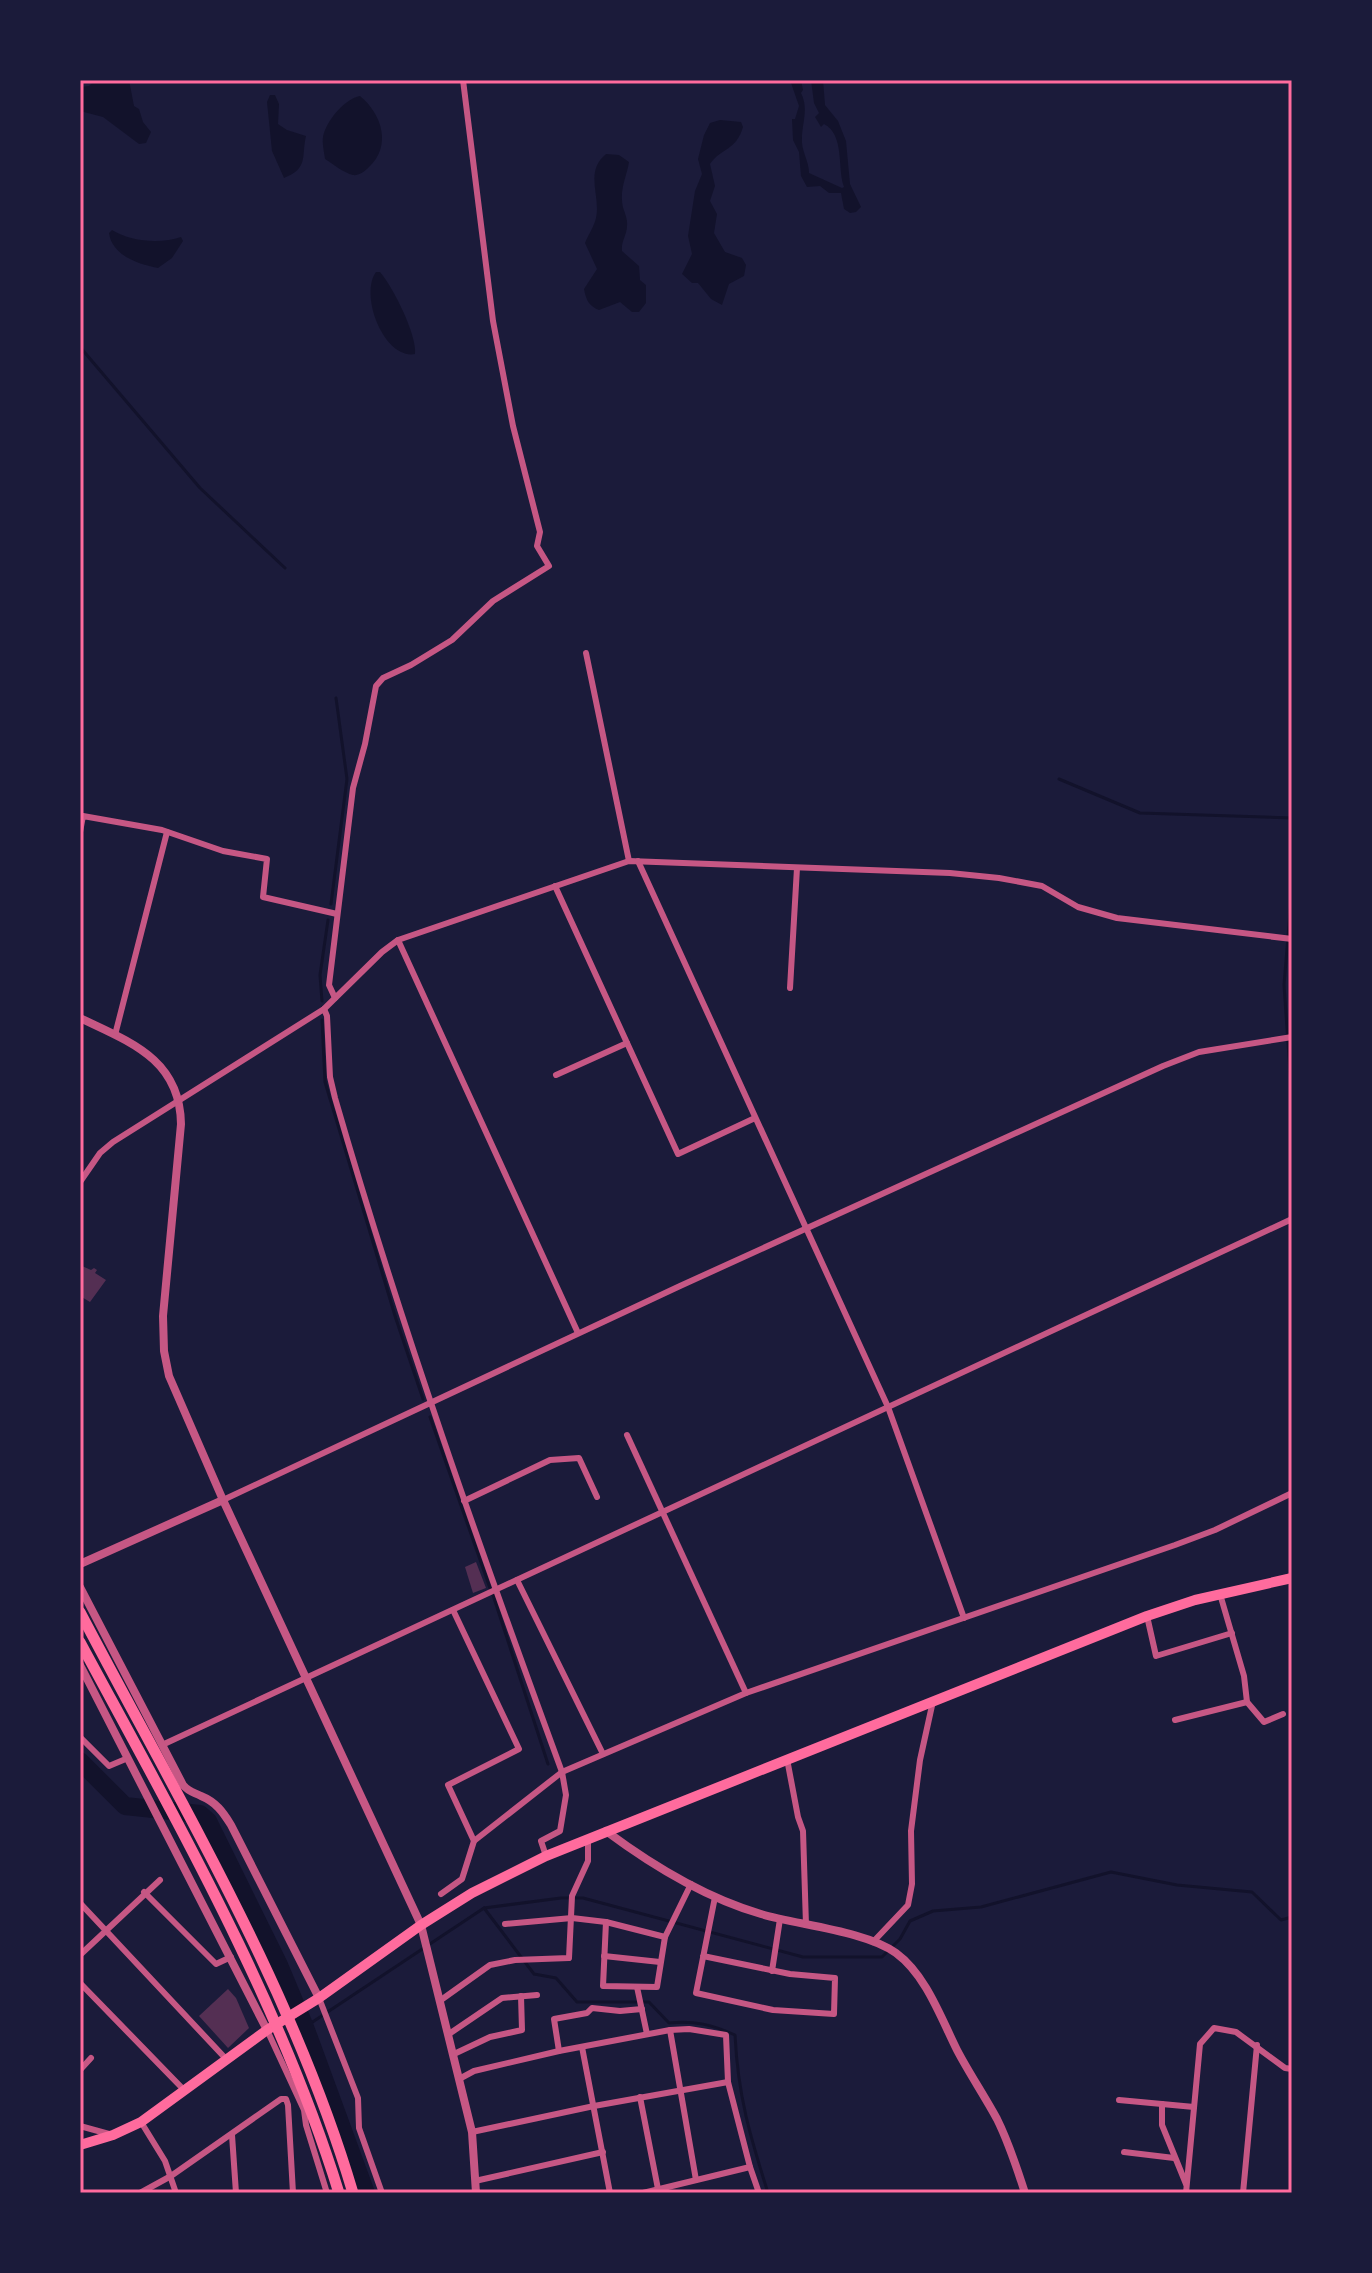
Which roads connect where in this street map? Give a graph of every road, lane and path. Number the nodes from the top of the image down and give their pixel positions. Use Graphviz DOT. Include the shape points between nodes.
graph roads {
  1 [pos="463,80"];
  2 [pos="586,653"];
  3 [pos="80,831"];
  4 [pos="167,832"];
  5 [pos="634,861"];
  6 [pos="797,868"];
  7 [pos="555,886"];
  8 [pos="337,914"];
  9 [pos="1292,939"];
  10 [pos="398,940"];
  11 [pos="790,988"];
  12 [pos="335,998"];
  13 [pos="324,1009"];
  14 [pos="80,1018"];
  15 [pos="115,1035"];
  16 [pos="1292,1037"];
  17 [pos="627,1043"];
  18 [pos="556,1075"];
  19 [pos="178,1102"];
  20 [pos="755,1118"];
  21 [pos="80,1182"];
  22 [pos="1292,1219"];
  23 [pos="806,1229"];
  24 [pos="578,1333"];
  25 [pos="430,1404"];
  26 [pos="888,1407"];
  27 [pos="627,1435"];
  28 [pos="1292,1493"];
  29 [pos="597,1497"];
  30 [pos="223,1500"];
  31 [pos="464,1501"];
  32 [pos="662,1510"];
  33 [pos="80,1564"];
  34 [pos="1292,1578"];
  35 [pos="517,1580"];
  36 [pos="80,1587"];
  37 [pos="495,1591"];
  38 [pos="1220,1594"];
  39 [pos="453,1610"];
  40 [pos="80,1612"];
  41 [pos="1147,1616"];
  42 [pos="964,1618"];
  43 [pos="1232,1633"];
  44 [pos="80,1642"];
  45 [pos="80,1665"];
  46 [pos="305,1677"];
  47 [pos="746,1693"];
  48 [pos="933,1701"];
  49 [pos="1247,1702"];
  50 [pos="1283,1714"];
  51 [pos="1175,1720"];
  52 [pos="80,1737"];
  53 [pos="162,1745"];
  54 [pos="603,1754"];
  55 [pos="128,1758"];
  56 [pos="787,1759"];
  57 [pos="562,1772"];
  58 [pos="606,1831"];
  59 [pos="588,1839"];
  60 [pos="474,1841"];
  61 [pos="546,1856"];
  62 [pos="160,1880"];
  63 [pos="691,1884"];
  64 [pos="144,1892"];
  65 [pos="441,1894"];
  66 [pos="715,1897"];
  67 [pos="80,1903"];
  68 [pos="572,1918"];
  69 [pos="780,1919"];
  70 [pos="606,1922"];
  71 [pos="505,1924"];
  72 [pos="421,1925"];
  73 [pos="806,1925"];
  74 [pos="106,1931"];
  75 [pos="665,1937"];
  76 [pos="873,1942"];
  77 [pos="80,1955"];
  78 [pos="604,1956"];
  79 [pos="703,1956"];
  80 [pos="231,1957"];
  81 [pos="660,1962"];
  82 [pos="772,1971"];
  83 [pos="80,1983"];
  84 [pos="637,1987"];
  85 [pos="537,1995"];
  86 [pos="521,1996"];
  87 [pos="315,2000"];
  88 [pos="441,2000"];
  89 [pos="642,2009"];
  90 [pos="267,2030"];
  91 [pos="670,2030"];
  92 [pos="449,2034"];
  93 [pos="647,2034"];
  94 [pos="1257,2045"];
  95 [pos="582,2047"];
  96 [pos="559,2051"];
  97 [pos="454,2054"];
  98 [pos="91,2058"];
  99 [pos="227,2060"];
  100 [pos="1292,2069"];
  101 [pos="80,2070"];
  102 [pos="461,2078"];
  103 [pos="728,2082"];
  104 [pos="679,2090"];
  105 [pos="185,2091"];
  106 [pos="640,2097"];
  107 [pos="1119,2100"];
  108 [pos="1162,2104"];
  109 [pos="594,2106"];
  110 [pos="1194,2107"];
  111 [pos="141,2122"];
  112 [pos="80,2126"];
  113 [pos="472,2132"];
  114 [pos="113,2135"];
  115 [pos="232,2135"];
  116 [pos="80,2145"];
  117 [pos="603,2152"];
  118 [pos="1124,2152"];
  119 [pos="1174,2158"];
  120 [pos="750,2167"];
  121 [pos="171,2176"];
  122 [pos="696,2180"];
  123 [pos="475,2181"];
  124 [pos="658,2189"];
  125 [pos="1186,2189"];
  126 [pos="140,2193"];
  127 [pos="176,2193"];
  128 [pos="236,2193"];
  129 [pos="293,2193"];
  130 [pos="327,2193"];
  131 [pos="339,2193"];
  132 [pos="353,2193"];
  133 [pos="382,2193"];
  134 [pos="476,2193"];
  135 [pos="610,2193"];
  136 [pos="643,2193"];
  137 [pos="759,2193"];
  138 [pos="1025,2193"];
  139 [pos="1243,2193"];
  1 -- 8 [label="street" via="493,321 540,532 537,546 549,566 493,601 452,640 376,686 353,788"];
  2 -- 5 [label="street"];
  3 -- 4 [label="street" via="83,816"];
  4 -- 8 [label="street" via="267,859 263,897"];
  4 -- 15 [label="street"];
  5 -- 6 [label="street"];
  5 -- 7 [label="street"];
  5 -- 20 [label="street"];
  6 -- 9 [label="street" via="999,878 1042,886 1078,907 1117,918"];
  6 -- 11 [label="street"];
  7 -- 10 [label="street"];
  7 -- 17 [label="street"];
  8 -- 12 [label="street" via="329,985"];
  10 -- 12 [label="street"];
  10 -- 24 [label="street"];
  12 -- 13 [label="street"];
  13 -- 19 [label="street"];
  13 -- 25 [label="street" via="335,1098"];
  14 -- 15 [label="street"];
  15 -- 19 [label="street" via="154,1059 172,1083"];
  16 -- 23 [label="street" via="1187,1056"];
  17 -- 18 [label="street"];
  17 -- 20 [label="street" via="678,1154"];
  19 -- 21 [label="street" via="100,1153"];
  19 -- 30 [label="street" via="181,1124 164,1351 174,1389"];
  20 -- 23 [label="street"];
  22 -- 26 [label="street"];
  23 -- 24 [label="street"];
  23 -- 26 [label="street"];
  24 -- 25 [label="street"];
  25 -- 30 [label="street"];
  25 -- 31 [label="street"];
  26 -- 32 [label="street"];
  26 -- 42 [label="street"];
  27 -- 32 [label="street"];
  28 -- 42 [label="street" via="1215,1530"];
  29 -- 31 [label="street" via="579,1458 550,1460"];
  30 -- 33 [label="street"];
  30 -- 46 [label="street"];
  31 -- 37 [label="street"];
  32 -- 35 [label="street"];
  32 -- 47 [label="street"];
  34 -- 38 [label="main road"];
  35 -- 37 [label="street"];
  35 -- 54 [label="street"];
  36 -- 53 [label="street"];
  37 -- 39 [label="street"];
  37 -- 57 [label="street"];
  38 -- 41 [label="main road"];
  38 -- 43 [label="street"];
  39 -- 46 [label="street"];
  39 -- 60 [label="street" via="519,1749 448,1785"];
  40 -- 132 [label="highway" via="256,1946 310,2069"];
  41 -- 43 [label="street" via="1156,1656"];
  41 -- 48 [label="main road"];
  42 -- 47 [label="street"];
  43 -- 49 [label="street"];
  44 -- 131 [label="highway" via="236,1942 291,2060"];
  45 -- 55 [label="street"];
  46 -- 53 [label="street"];
  46 -- 72 [label="street"];
  47 -- 54 [label="street"];
  48 -- 56 [label="main road"];
  48 -- 76 [label="street" via="920,1760 908,1905"];
  49 -- 50 [label="street" via="1264,1722"];
  49 -- 51 [label="street"];
  52 -- 55 [label="street" via="109,1766"];
  53 -- 87 [label="street" via="183,1785 222,1809"];
  54 -- 57 [label="street"];
  55 -- 80 [label="street"];
  56 -- 58 [label="main road"];
  56 -- 73 [label="street" via="803,1831"];
  57 -- 60 [label="street"];
  57 -- 61 [label="street" via="566,1795 560,1831 541,1841"];
  58 -- 59 [label="main road"];
  58 -- 63 [label="street"];
  59 -- 61 [label="main road"];
  59 -- 68 [label="street" via="588,1861 572,1896"];
  60 -- 65 [label="street" via="462,1879"];
  61 -- 72 [label="main road"];
  62 -- 64 [label="street"];
  63 -- 66 [label="street"];
  63 -- 75 [label="street"];
  64 -- 74 [label="street"];
  64 -- 80 [label="street" via="216,1964"];
  66 -- 69 [label="street"];
  66 -- 79 [label="street"];
  67 -- 74 [label="street"];
  68 -- 70 [label="street"];
  68 -- 71 [label="street"];
  68 -- 88 [label="street" via="569,1958 490,1965"];
  69 -- 73 [label="street"];
  69 -- 82 [label="street"];
  70 -- 75 [label="street"];
  70 -- 78 [label="street"];
  72 -- 87 [label="main road"];
  72 -- 88 [label="street"];
  73 -- 76 [label="street"];
  74 -- 77 [label="street"];
  74 -- 99 [label="street"];
  75 -- 81 [label="street"];
  76 -- 138 [label="street" via="910,1965 930,1997 997,2120"];
  78 -- 81 [label="street"];
  78 -- 84 [label="street" via="603,1986"];
  79 -- 82 [label="street"];
  79 -- 82 [label="street" via="696,1993 773,2010 834,2014 835,1978"];
  80 -- 90 [label="street"];
  81 -- 84 [label="street" via="657,1987"];
  83 -- 105 [label="street"];
  84 -- 89 [label="street"];
  85 -- 86 [label="street"];
  86 -- 92 [label="street" via="502,1998"];
  86 -- 97 [label="street" via="522,2030 490,2037"];
  87 -- 90 [label="main road"];
  87 -- 133 [label="street" via="358,2098 359,2128"];
  88 -- 92 [label="street"];
  89 -- 93 [label="street"];
  89 -- 96 [label="street" via="592,2008 554,2019"];
  90 -- 99 [label="main road"];
  90 -- 130 [label="street" via="304,2110"];
  91 -- 93 [label="street"];
  91 -- 103 [label="street" via="726,2035"];
  91 -- 104 [label="street"];
  92 -- 97 [label="street"];
  93 -- 95 [label="street"];
  94 -- 100 [label="street"];
  94 -- 110 [label="street" via="1236,2032 1214,2028 1200,2044"];
  94 -- 139 [label="street"];
  95 -- 96 [label="street"];
  95 -- 109 [label="street"];
  96 -- 102 [label="street"];
  97 -- 102 [label="street"];
  98 -- 101 [label="street"];
  99 -- 105 [label="main road"];
  102 -- 113 [label="street"];
  103 -- 104 [label="street"];
  103 -- 120 [label="street"];
  104 -- 106 [label="street"];
  104 -- 122 [label="street"];
  105 -- 111 [label="main road"];
  106 -- 109 [label="street"];
  106 -- 124 [label="street"];
  107 -- 108 [label="street"];
  108 -- 110 [label="street"];
  108 -- 119 [label="street" via="1162,2125"];
  109 -- 113 [label="street"];
  109 -- 117 [label="street"];
  110 -- 125 [label="street"];
  111 -- 114 [label="main road"];
  111 -- 121 [label="street"];
  112 -- 114 [label="street"];
  113 -- 123 [label="street"];
  114 -- 116 [label="main road"];
  115 -- 121 [label="street"];
  115 -- 128 [label="street"];
  115 -- 129 [label="street" via="286,2099"];
  117 -- 123 [label="street"];
  117 -- 135 [label="street"];
  118 -- 119 [label="street"];
  119 -- 125 [label="street"];
  120 -- 122 [label="street"];
  120 -- 137 [label="street"];
  121 -- 126 [label="street"];
  121 -- 127 [label="street"];
  122 -- 124 [label="street"];
  123 -- 134 [label="street"];
  124 -- 136 [label="street"];
}
